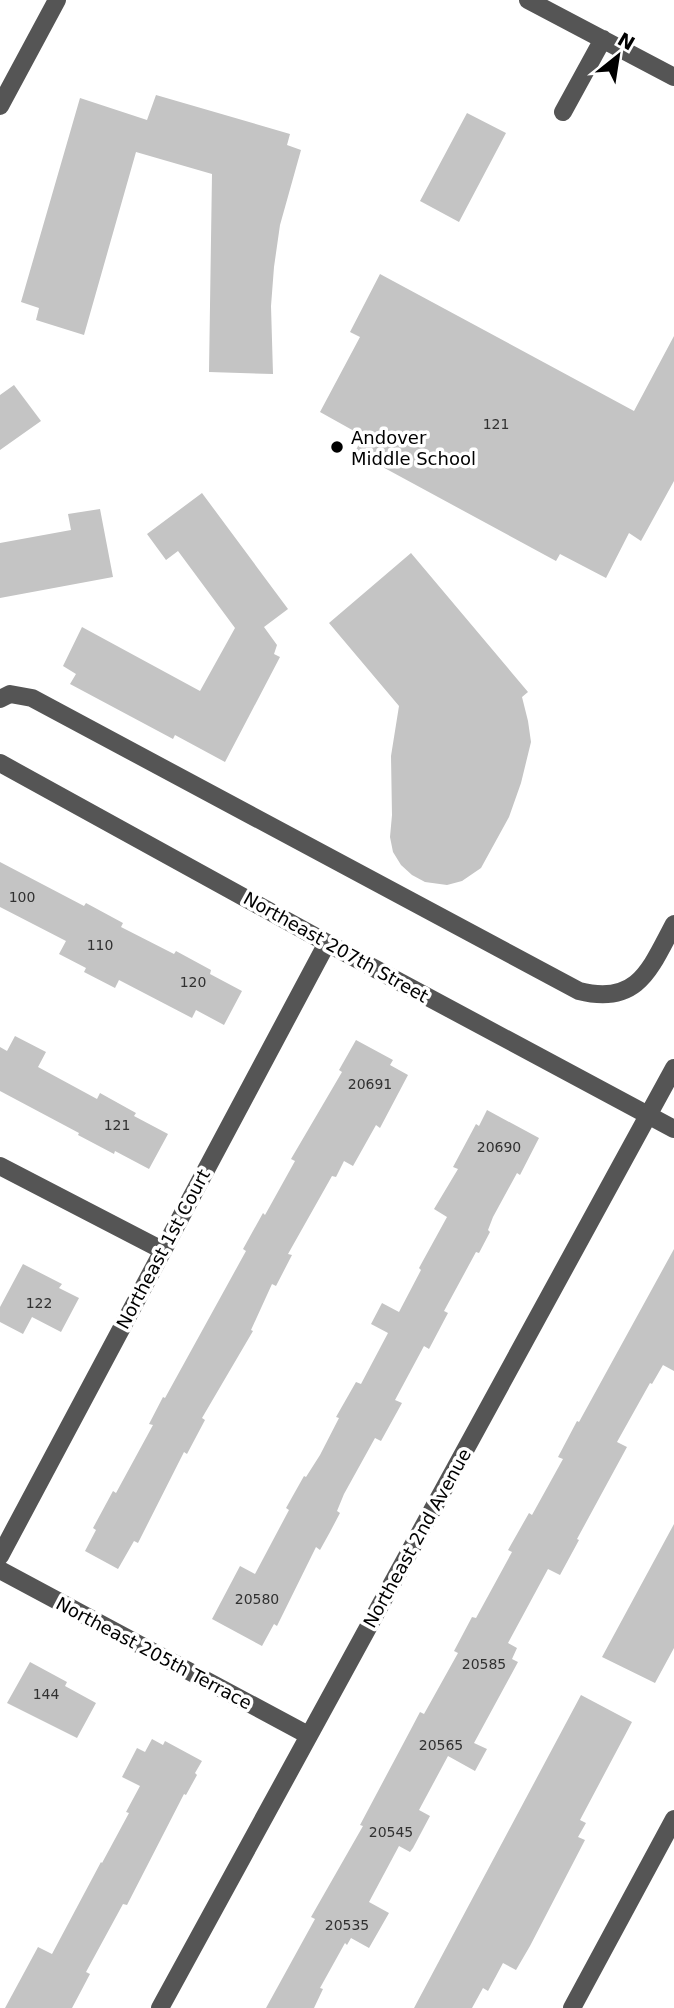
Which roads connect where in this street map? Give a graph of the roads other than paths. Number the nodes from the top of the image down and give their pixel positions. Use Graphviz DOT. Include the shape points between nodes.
graph roads {
  1 [pos="57,0"];
  2 [pos="528,0"];
  3 [pos="603,39"];
  4 [pos="674,77"];
  5 [pos="0,106"];
  6 [pos="563,112"];
  7 [pos="0,699"];
  8 [pos="0,763"];
  9 [pos="674,924"];
  10 [pos="327,943"];
  11 [pos="674,1068"];
  12 [pos="648,1116"];
  13 [pos="674,1129"];
  14 [pos="0,1166"];
  15 [pos="162,1250"];
  16 [pos="0,1556"];
  17 [pos="0,1570"];
  18 [pos="308,1735"];
  19 [pos="674,1819"];
  20 [pos="160,2008"];
  21 [pos="572,2008"];
  1 -- 5 [label="street"];
  2 -- 3 [label="street"];
  3 -- 4 [label="street"];
  3 -- 6 [label="street"];
  7 -- 9 [label="street" via="10,694 32,698 579,991 615,995 634,984 650,970"];
  8 -- 10 [label="street, Northeast 207th Street"];
  10 -- 12 [label="street, Northeast 207th Street"];
  10 -- 15 [label="street, Northeast 1st Court"];
  11 -- 12 [label="street, Northeast 2nd Avenue"];
  12 -- 13 [label="street, Northeast 207th Street"];
  12 -- 18 [label="street, Northeast 2nd Avenue"];
  14 -- 15 [label="street"];
  15 -- 16 [label="street, Northeast 1st Court"];
  17 -- 18 [label="street, Northeast 205th Terrace"];
  18 -- 20 [label="street, Northeast 2nd Avenue"];
  19 -- 21 [label="street"];
}
